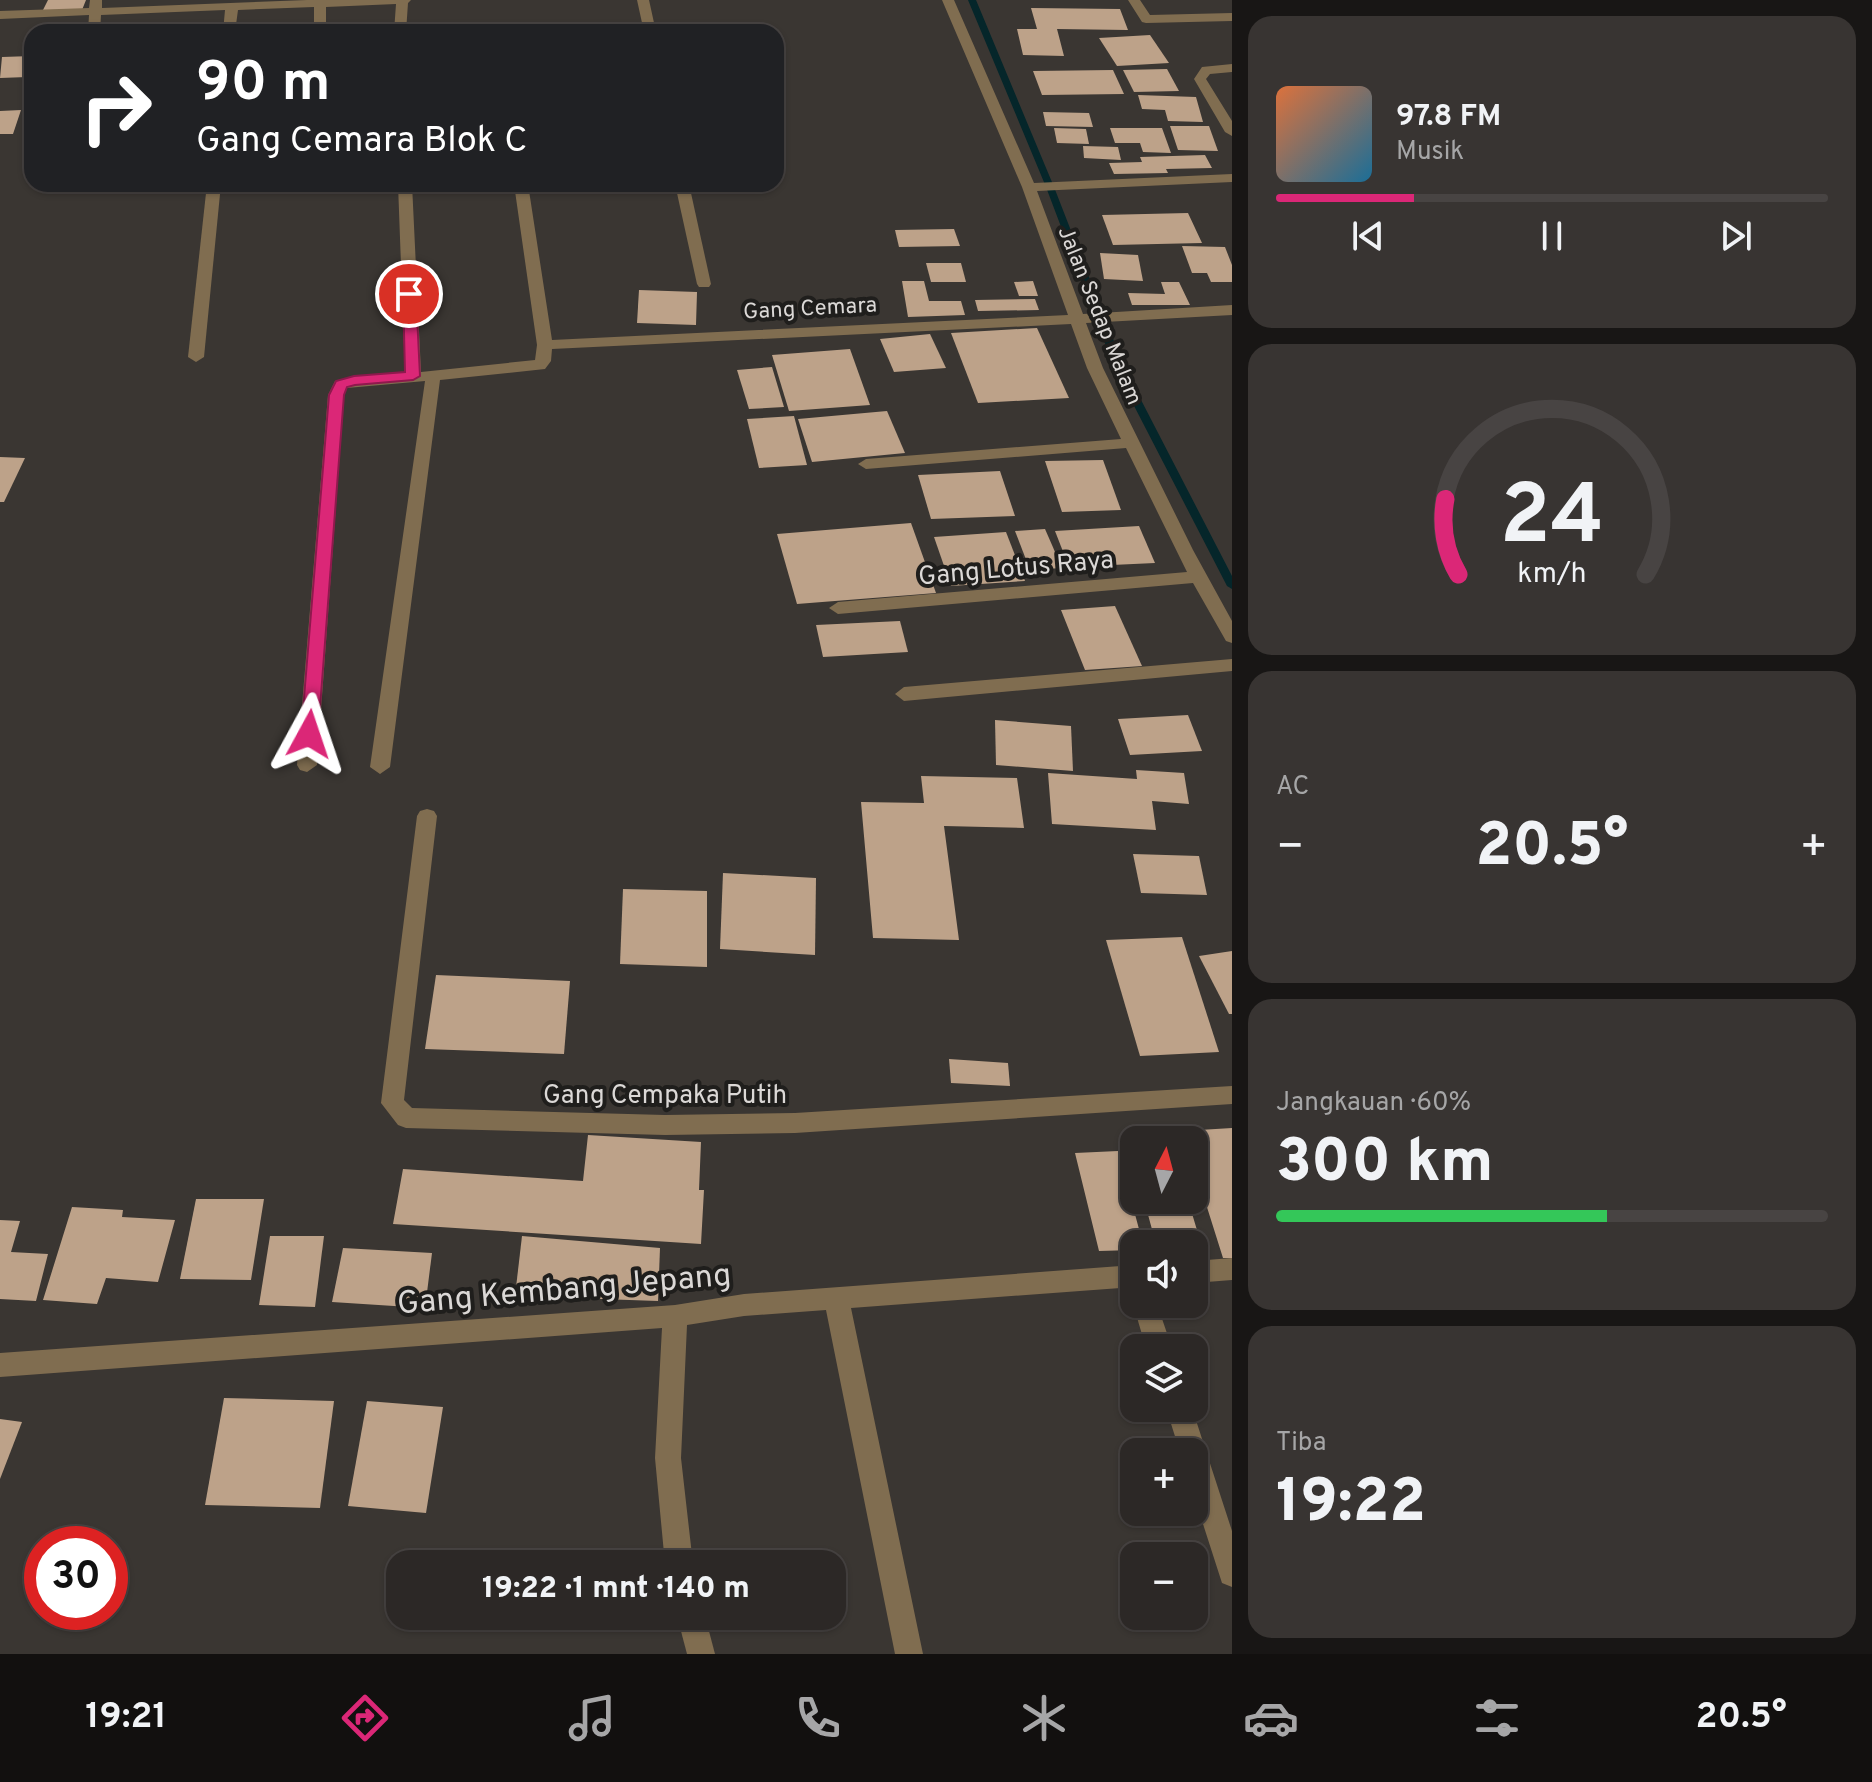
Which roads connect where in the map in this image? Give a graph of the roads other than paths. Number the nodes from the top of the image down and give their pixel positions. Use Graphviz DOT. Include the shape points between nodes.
graph roads {
  1 [pos="403,0"];
  2 [pos="643,0"];
  3 [pos="948,0"];
  4 [pos="1134,0"];
  5 [pos="320,2"];
  6 [pos="95,6"];
  7 [pos="232,6"];
  8 [pos="0,15"];
  9 [pos="1232,17"];
  10 [pos="230,24"];
  11 [pos="320,24"];
  12 [pos="401,24"];
  13 [pos="648,24"];
  14 [pos="1232,68"];
  15 [pos="1231,129"];
  16 [pos="1232,178"];
  17 [pos="1034,187"];
  18 [pos="213,192"];
  19 [pos="405,192"];
  20 [pos="522,192"];
  21 [pos="684,192"];
  22 [pos="704,284"];
  23 [pos="1232,310"];
  24 [pos="1078,320"];
  25 [pos="545,345"];
  26 [pos="196,357"];
  27 [pos="413,376"];
  28 [pos="433,377"];
  29 [pos="1130,443"];
  30 [pos="866,464"];
  31 [pos="1198,577"];
  32 [pos="838,608"];
  33 [pos="1226,614"];
  34 [pos="1232,637"];
  35 [pos="1232,665"];
  36 [pos="904,694"];
  37 [pos="307,765"];
  38 [pos="380,767"];
  39 [pos="427,816"];
  40 [pos="1232,1095"];
  41 [pos="1232,1269"];
  42 [pos="1208,1271"];
  43 [pos="1120,1277"];
  44 [pos="836,1297"];
  45 [pos="675,1316"];
  46 [pos="0,1365"];
  47 [pos="1208,1498"];
  48 [pos="678,1550"];
  49 [pos="1232,1573"];
  50 [pos="695,1630"];
  51 [pos="701,1654"];
  52 [pos="909,1654"];
  1 -- 5 [label="street"];
  1 -- 12 [label="street"];
  2 -- 13 [label="street"];
  3 -- 17 [label="street, Jalan Sedap Malam"];
  4 -- 9 [label="street" via="1146,19"];
  5 -- 7 [label="street"];
  5 -- 11 [label="street"];
  6 -- 7 [label="street"];
  6 -- 8 [label="street"];
  7 -- 10 [label="street"];
  14 -- 15 [label="street" via="1206,70 1200,79"];
  16 -- 17 [label="street"];
  17 -- 24 [label="street, Jalan Sedap Malam"];
  18 -- 26 [label="street"];
  19 -- 27 [label="street"];
  20 -- 25 [label="street"];
  21 -- 22 [label="street"];
  23 -- 24 [label="street, Gang Cemara"];
  24 -- 25 [label="street, Gang Cemara"];
  24 -- 29 [label="street, Jalan Sedap Malam"];
  25 -- 28 [label="street" via="539,366"];
  27 -- 28 [label="street"];
  27 -- 37 [label="street" via="341,384 336,395"];
  28 -- 38 [label="street"];
  29 -- 30 [label="street"];
  29 -- 31 [label="street, Jalan Sedap Malam"];
  31 -- 32 [label="street, Gang Lotus Raya"];
  31 -- 33 [label="street, Jalan Sedap Malam"];
  33 -- 34 [label="street, Jalan Sedap Malam"];
  35 -- 36 [label="street"];
  39 -- 40 [label="street, Gang Cempaka Putih" via="392,1103 406,1118 795,1123"];
  41 -- 42 [label="street"];
  43 -- 44 [label="street, Gang Kembang Jepang"];
  44 -- 45 [label="street, Gang Kembang Jepang"];
  44 -- 52 [label="street"];
  45 -- 46 [label="street, Gang Kembang Jepang"];
  45 -- 48 [label="street" via="668,1458"];
  47 -- 49 [label="street"];
  50 -- 51 [label="street"];
}
